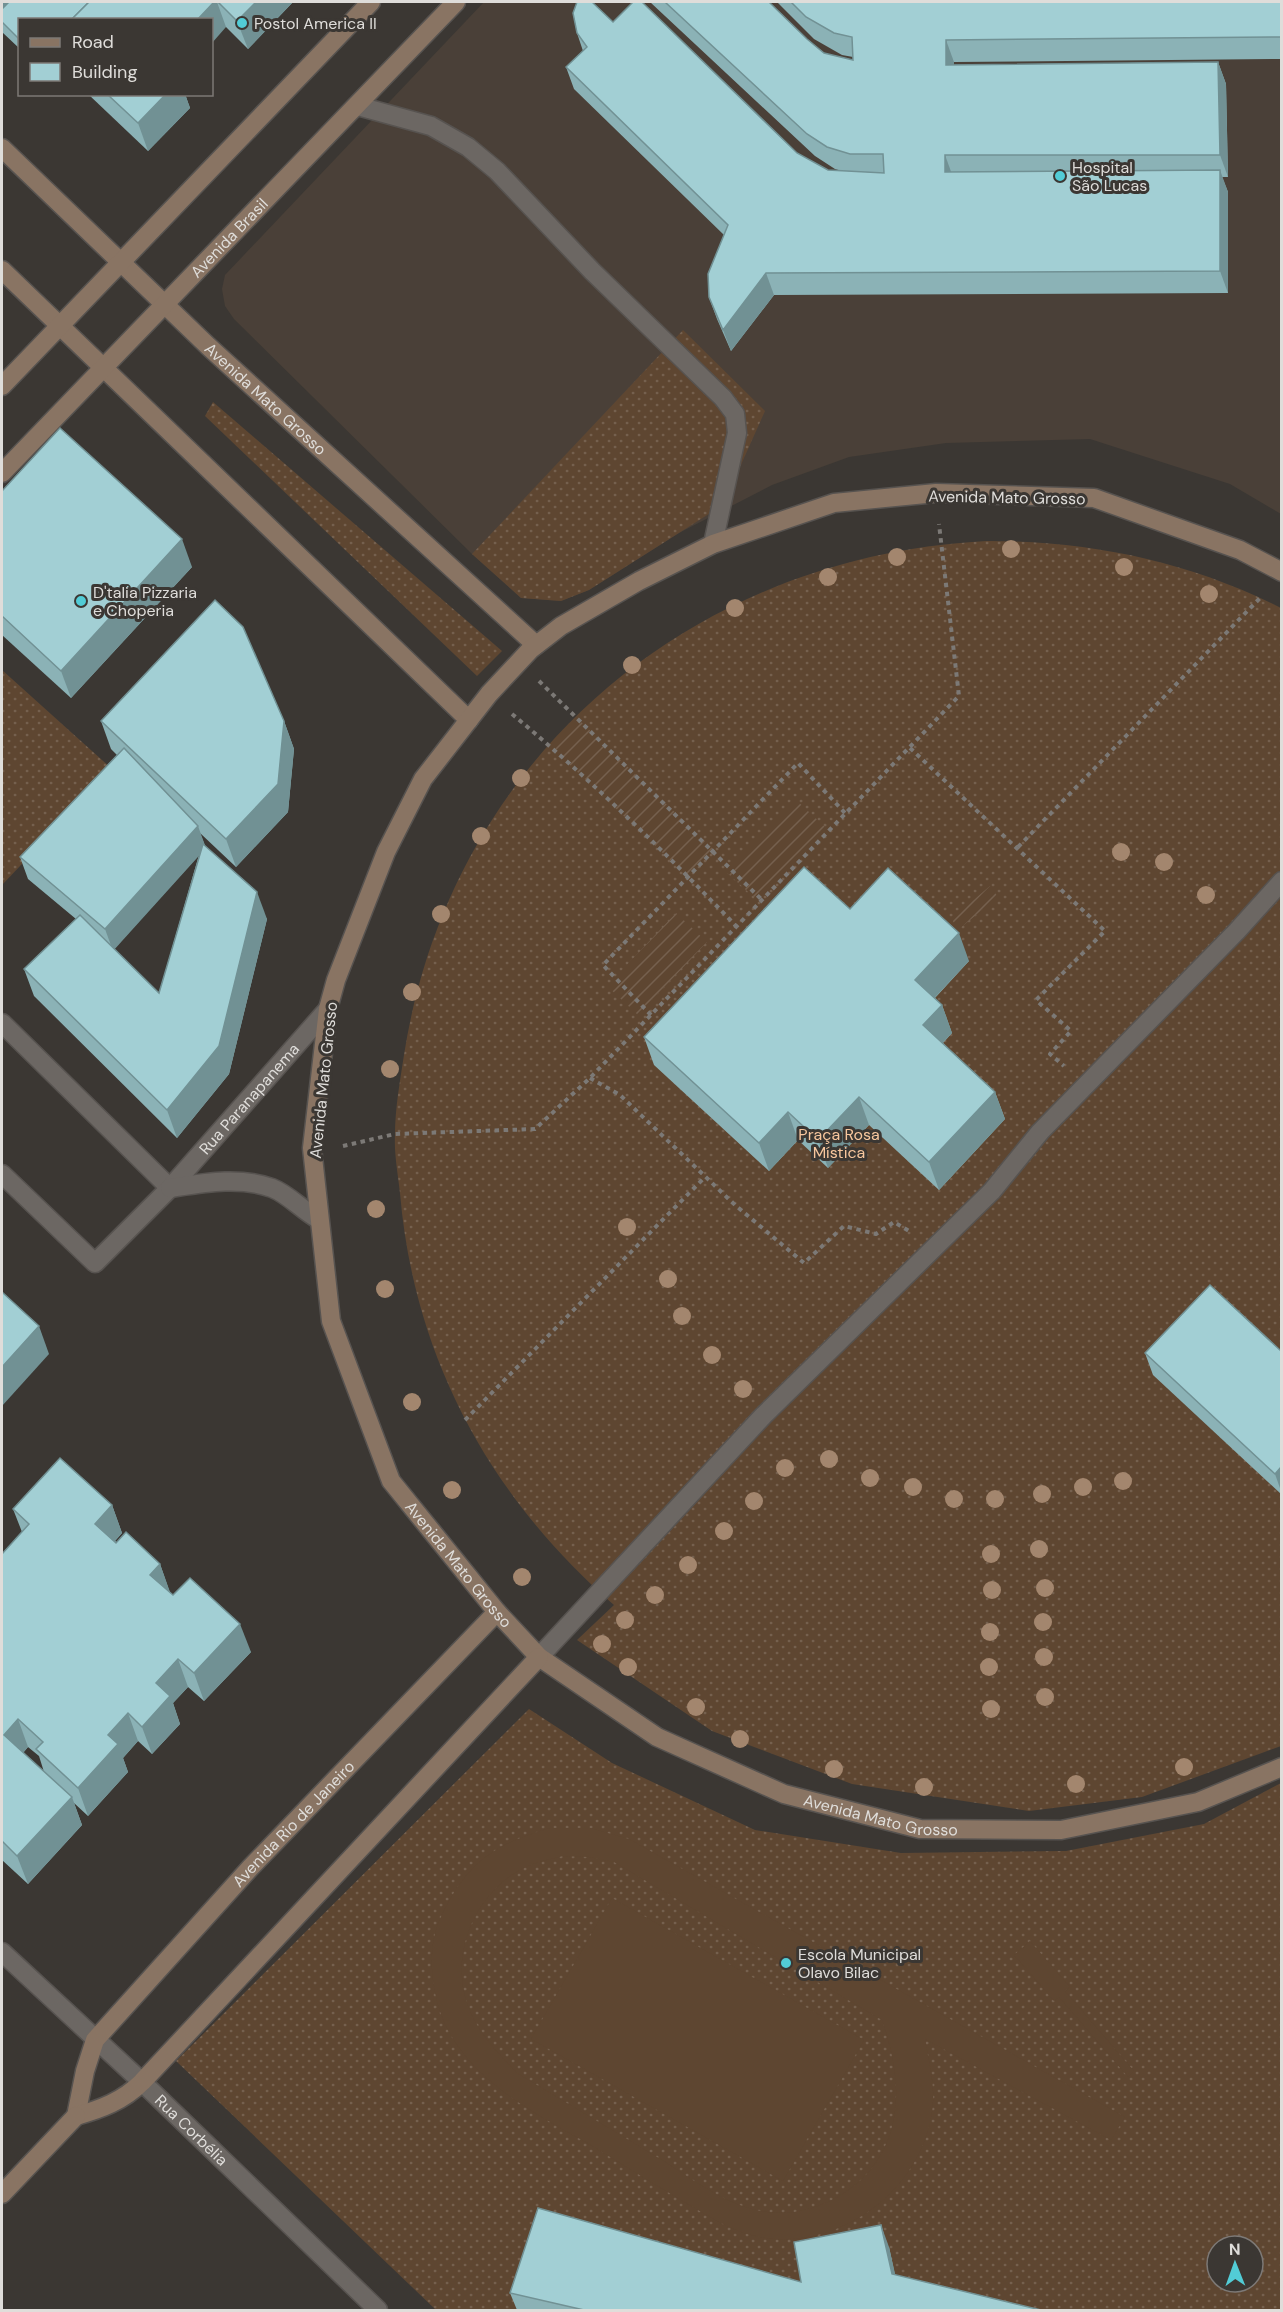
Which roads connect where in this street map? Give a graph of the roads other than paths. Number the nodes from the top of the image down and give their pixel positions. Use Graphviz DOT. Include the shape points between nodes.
graph roads {
  1 [pos="371,2"];
  2 [pos="456,2"];
  3 [pos="358,106"];
  4 [pos="2,147"];
  5 [pos="121,263"];
  6 [pos="2,270"];
  7 [pos="164,304"];
  8 [pos="61,326"];
  9 [pos="104,366"];
  10 [pos="2,386"];
  11 [pos="2,473"];
  12 [pos="713,544"];
  13 [pos="1281,572"];
  14 [pos="536,645"];
  15 [pos="469,720"];
  16 [pos="1281,881"];
  17 [pos="328,1009"];
  18 [pos="2,1023"];
  19 [pos="2,1174"];
  20 [pos="170,1188"];
  21 [pos="318,1218"];
  22 [pos="497,1612"];
  23 [pos="539,1657"];
  24 [pos="1281,1767"];
  25 [pos="2,1952"];
  26 [pos="95,2040"];
  27 [pos="142,2082"];
  28 [pos="76,2116"];
  29 [pos="2,2194"];
  30 [pos="378,2310"];
  1 -- 5 [label="main road"];
  2 -- 3 [label="main road, Avenida Brasil"];
  3 -- 7 [label="main road, Avenida Brasil"];
  3 -- 12 [label="street" via="431,126 468,147 497,171 592,271 723,398 735,414 738,433"];
  4 -- 5 [label="main road, Avenida Mato Grosso"];
  5 -- 7 [label="main road, Avenida Mato Grosso"];
  5 -- 8 [label="main road"];
  6 -- 8 [label="main road"];
  7 -- 9 [label="main road, Avenida Brasil"];
  7 -- 14 [label="main road, Avenida Mato Grosso"];
  8 -- 9 [label="main road"];
  8 -- 10 [label="main road"];
  9 -- 11 [label="main road, Avenida Brasil"];
  9 -- 15 [label="main road"];
  12 -- 13 [label="main road, Avenida Mato Grosso" via="834,503 936,493 1094,498 1240,549"];
  12 -- 14 [label="main road, Avenida Mato Grosso" via="612,596"];
  14 -- 15 [label="main road, Avenida Mato Grosso"];
  15 -- 17 [label="main road, Avenida Mato Grosso" via="423,779 386,852"];
  16 -- 23 [label="street" via="1041,1132 992,1191 762,1416"];
  17 -- 20 [label="street, Rua Paranapanema"];
  17 -- 21 [label="main road, Avenida Mato Grosso" via="312,1148"];
  18 -- 20 [label="street"];
  19 -- 20 [label="street, Rua Paranapanema" via="95,1263"];
  20 -- 21 [label="street, Rua Paranapanema" via="218,1181 254,1184 273,1188"];
  21 -- 22 [label="main road, Avenida Mato Grosso" via="331,1321 391,1481"];
  22 -- 23 [label="main road, Avenida Mato Grosso"];
  22 -- 26 [label="main road, Avenida Rio de Janeiro" via="250,1868"];
  23 -- 24 [label="main road, Avenida Mato Grosso" via="657,1737 784,1794 920,1829 1060,1830 1198,1803"];
  23 -- 27 [label="main road"];
  25 -- 26 [label="street, Rua Corbélia"];
  26 -- 27 [label="street, Rua Corbélia"];
  26 -- 28 [label="main road"];
  27 -- 28 [label="main road" via="128,2096"];
  27 -- 30 [label="street, Rua Corbélia"];
  28 -- 29 [label="main road"];
}
